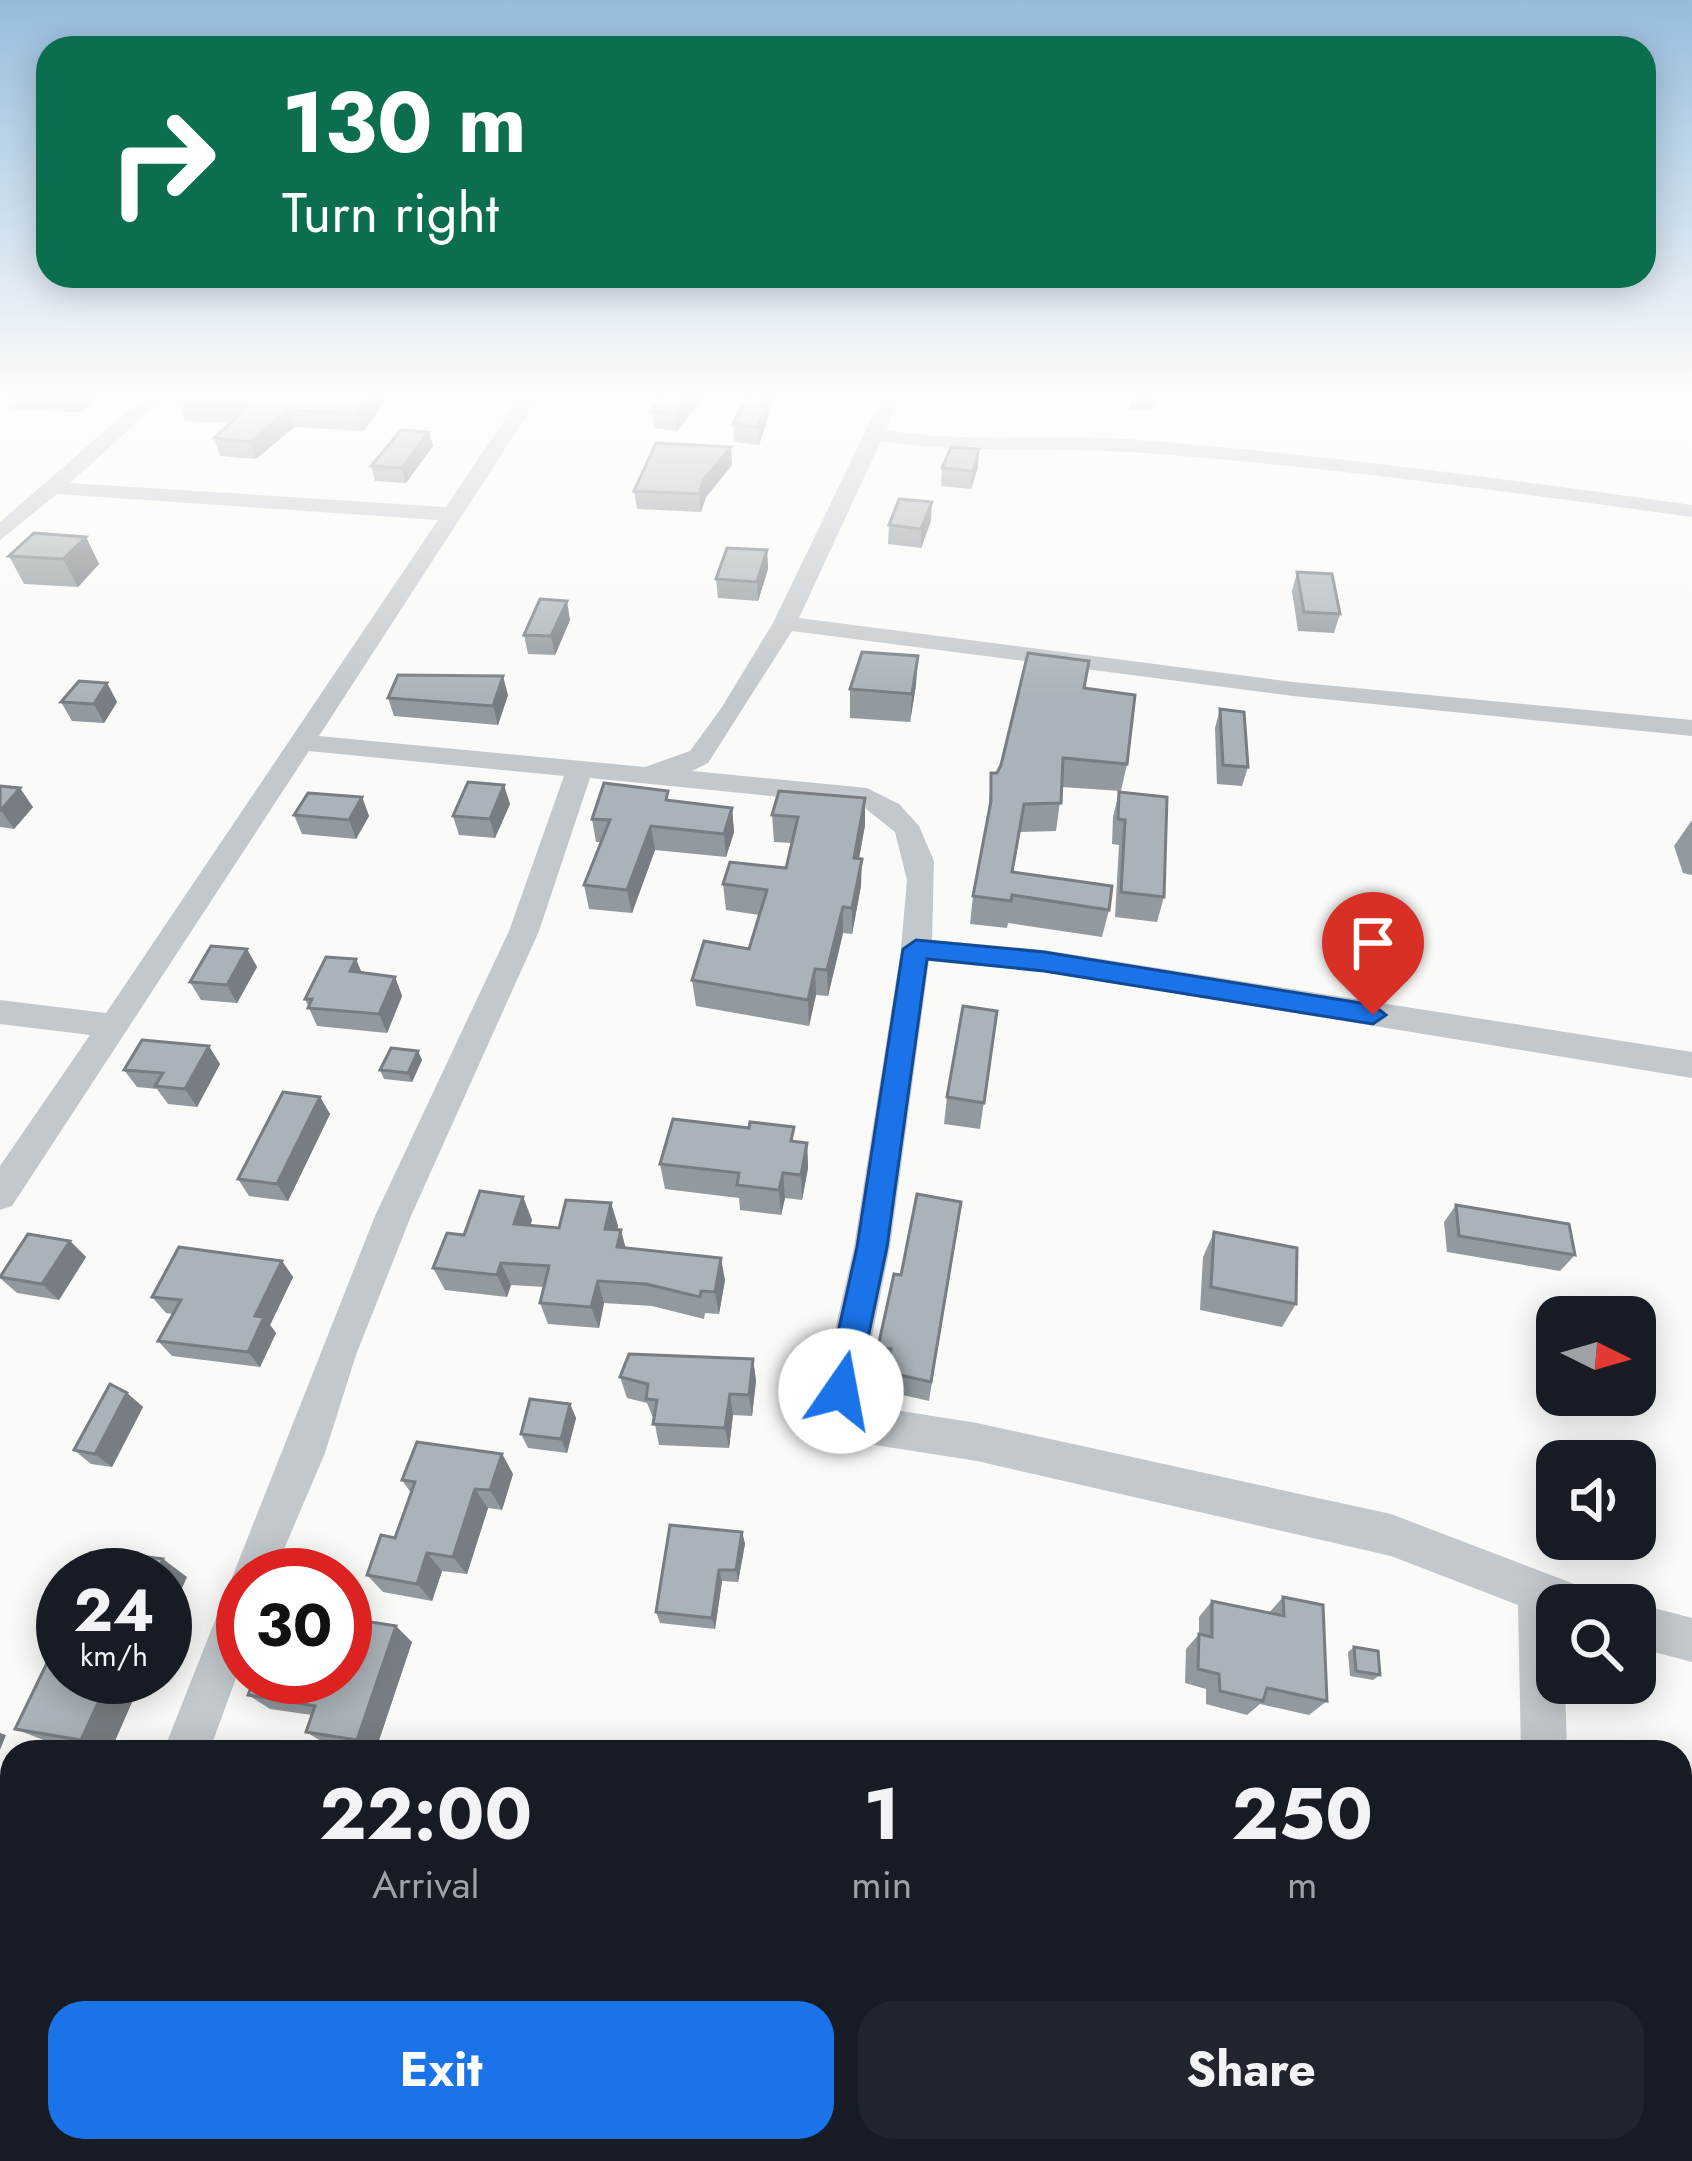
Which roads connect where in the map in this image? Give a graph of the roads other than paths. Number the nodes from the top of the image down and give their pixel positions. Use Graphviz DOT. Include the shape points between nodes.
graph roads {
  1 [pos="45,496"];
  2 [pos="84,496"];
  3 [pos="464,496"];
  4 [pos="847,496"];
  5 [pos="1583,496"];
  6 [pos="1692,511"];
  7 [pos="452,514"];
  8 [pos="0,533"];
  9 [pos="785,622"];
  10 [pos="1692,728"];
  11 [pos="302,742"];
  12 [pos="579,771"];
  13 [pos="637,776"];
  14 [pos="916,949"];
  15 [pos="0,1012"];
  16 [pos="114,1026"];
  17 [pos="1692,1065"];
  18 [pos="0,1195"];
  19 [pos="263,1548"];
  20 [pos="1536,1591"];
  21 [pos="1656,1631"];
  22 [pos="1692,1640"];
  23 [pos="216,1671"];
  24 [pos="1548,1704"];
  25 [pos="190,1740"];
  26 [pos="1545,1740"];
  1 -- 8 [label="street"];
  2 -- 7 [label="street"];
  3 -- 7 [label="street"];
  4 -- 9 [label="street"];
  5 -- 6 [label="street"];
  7 -- 11 [label="street"];
  9 -- 10 [label="street" via="1293,689"];
  9 -- 13 [label="street" via="699,757"];
  11 -- 12 [label="street"];
  11 -- 16 [label="street"];
  12 -- 13 [label="street"];
  12 -- 19 [label="street" via="524,931 393,1216"];
  13 -- 14 [label="street" via="831,790 893,810 918,843"];
  14 -- 17 [label="street" via="1044,962"];
  14 -- 20 [label="street" via="872,1247 841,1391 848,1412 868,1425 1390,1534"];
  15 -- 16 [label="street"];
  16 -- 18 [label="street"];
  21 -- 22 [label="street"];
  23 -- 25 [label="street"];
  24 -- 26 [label="street"];
}
